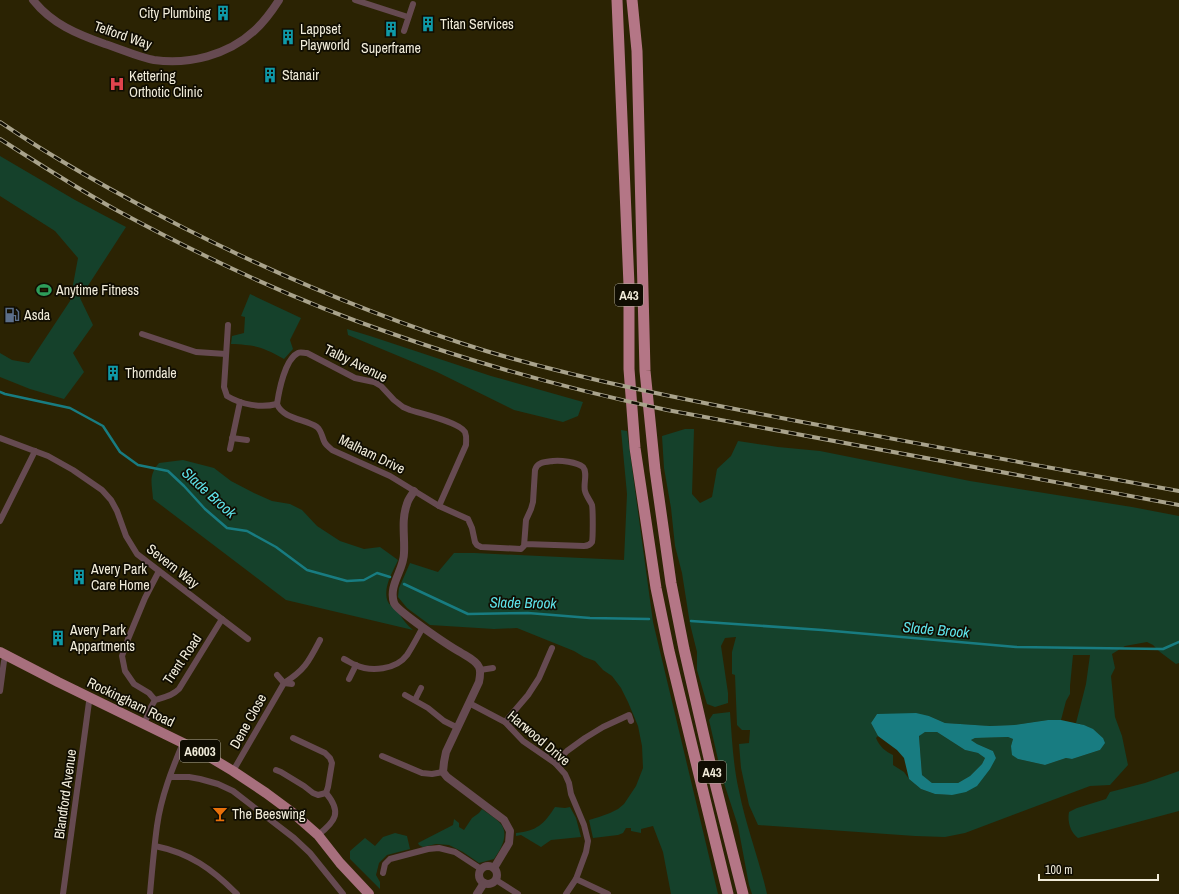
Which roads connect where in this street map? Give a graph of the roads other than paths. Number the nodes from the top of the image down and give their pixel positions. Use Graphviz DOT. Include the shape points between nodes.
graph roads {
  1 [pos="33,0"];
  2 [pos="279,0"];
  3 [pos="356,0"];
  4 [pos="617,0"];
  5 [pos="632,0"];
  6 [pos="413,4"];
  7 [pos="408,18"];
  8 [pos="404,31"];
  9 [pos="228,325"];
  10 [pos="142,334"];
  11 [pos="226,354"];
  12 [pos="240,402"];
  13 [pos="277,404"];
  14 [pos="0,438"];
  15 [pos="232,438"];
  16 [pos="246,440"];
  17 [pos="230,449"];
  18 [pos="35,451"];
  19 [pos="414,491"];
  20 [pos="439,506"];
  21 [pos="0,521"];
  22 [pos="525,544"];
  23 [pos="159,571"];
  24 [pos="222,619"];
  25 [pos="424,628"];
  26 [pos="248,639"];
  27 [pos="320,640"];
  28 [pos="552,648"];
  29 [pos="3,654"];
  30 [pos="344,659"];
  31 [pos="356,665"];
  32 [pos="493,668"];
  33 [pos="480,670"];
  34 [pos="277,675"];
  35 [pos="349,679"];
  36 [pos="284,682"];
  37 [pos="292,684"];
  38 [pos="421,688"];
  39 [pos="0,691"];
  40 [pos="405,695"];
  41 [pos="91,698"];
  42 [pos="155,700"];
  43 [pos="415,700"];
  44 [pos="469,703"];
  45 [pos="631,721"];
  46 [pos="505,722"];
  47 [pos="144,724"];
  48 [pos="458,728"];
  49 [pos="293,738"];
  50 [pos="183,743"];
  51 [pos="382,756"];
  52 [pos="555,763"];
  53 [pos="276,770"];
  54 [pos="233,771"];
  55 [pos="444,772"];
  56 [pos="170,777"];
  57 [pos="326,793"];
  58 [pos="318,835"];
  59 [pos="155,846"];
  60 [pos="494,868"];
  61 [pos="481,869"];
  62 [pos="383,873"];
  63 [pos="576,879"];
  64 [pos="496,880"];
  65 [pos="484,883"];
  66 [pos="63,894"];
  67 [pos="150,894"];
  68 [pos="237,894"];
  69 [pos="343,894"];
  70 [pos="369,894"];
  71 [pos="477,894"];
  72 [pos="518,894"];
  73 [pos="566,894"];
  74 [pos="608,894"];
  75 [pos="728,894"];
  76 [pos="743,894"];
  1 -- 2 [label="street, Telford Way" via="48,16 76,33 153,60 171,61 215,54 238,42 264,21"];
  3 -- 7 [label="street"];
  4 -- 75 [label="highway, A43" via="629,369 635,448 666,637"];
  5 -- 76 [label="highway, A43" via="636,51 645,371 655,470 671,583 684,649"];
  6 -- 7 [label="street"];
  7 -- 8 [label="street"];
  9 -- 11 [label="street"];
  10 -- 11 [label="street" via="196,352"];
  11 -- 12 [label="street" via="224,387 227,396"];
  12 -- 13 [label="street" via="260,406"];
  12 -- 15 [label="street"];
  13 -- 19 [label="street, Malham Drive" via="284,413 319,428 325,444 332,450 390,476"];
  13 -- 20 [label="street, Talby Avenue" via="288,362 299,352 307,353 355,378 374,382 403,407 457,425 464,431 466,445"];
  14 -- 18 [label="street, Severn Way"];
  15 -- 16 [label="street"];
  15 -- 17 [label="street"];
  18 -- 21 [label="street"];
  18 -- 23 [label="street, Severn Way" via="73,470 102,490 111,500 126,536 137,554"];
  19 -- 20 [label="street, Malham Drive"];
  19 -- 25 [label="street, Malham Drive" via="405,512 403,564 394,584 393,595 394,604"];
  20 -- 22 [label="street, Malham Drive" via="470,522 475,542 481,547 521,549"];
  22 -- 22 [label="street" via="526,520 531,509 536,466 559,460 583,467 584,489 592,507 590,545"];
  23 -- 24 [label="street, Severn Way"];
  23 -- 42 [label="street" via="144,598 122,656 125,671 134,684"];
  24 -- 26 [label="street, Severn Way"];
  24 -- 42 [label="street, Trent Road" via="179,689 174,694"];
  25 -- 31 [label="street" via="407,656 398,663 377,669"];
  25 -- 33 [label="street, Malham Drive" via="472,659 479,665"];
  27 -- 36 [label="street" via="306,666"];
  28 -- 46 [label="street" via="528,695"];
  29 -- 39 [label="street"];
  29 -- 41 [label="main road, Rockingham Road / A6003"];
  30 -- 31 [label="street"];
  31 -- 35 [label="street"];
  32 -- 33 [label="street"];
  33 -- 44 [label="street" via="479,682"];
  34 -- 36 [label="street"];
  36 -- 37 [label="street"];
  36 -- 54 [label="street, Dene Close"];
  38 -- 43 [label="street"];
  40 -- 43 [label="street"];
  41 -- 47 [label="main road, Rockingham Road / A6003"];
  41 -- 66 [label="street, Blandford Avenue"];
  42 -- 47 [label="street, Trent Road"];
  43 -- 48 [label="street"];
  44 -- 46 [label="street, Harwood Drive"];
  44 -- 48 [label="street"];
  45 -- 52 [label="street" via="629,715 603,727"];
  46 -- 52 [label="street, Harwood Drive" via="523,741"];
  47 -- 50 [label="main road, Rockingham Road / A6003"];
  48 -- 55 [label="street" via="446,752"];
  49 -- 57 [label="street" via="330,758 332,763"];
  50 -- 54 [label="main road, Rockingham Road / A6003"];
  50 -- 56 [label="street"];
  51 -- 55 [label="street" via="422,772"];
  52 -- 63 [label="street, Harwood Drive" via="569,783 588,841"];
  53 -- 57 [label="street" via="313,793"];
  54 -- 58 [label="main road, Rockingham Road / A6003" via="282,805"];
  55 -- 60 [label="street" via="452,781 504,820 510,831 509,843"];
  56 -- 59 [label="street" via="157,825"];
  56 -- 69 [label="street" via="200,779 233,791 294,838 310,853"];
  57 -- 58 [label="street" via="336,808 335,816"];
  58 -- 70 [label="main road, Rockingham Road / A6003" via="340,864"];
  59 -- 67 [label="street"];
  59 -- 68 [label="street" via="175,850 193,858"];
  60 -- 61 [label="street" via="487,866"];
  60 -- 64 [label="street" via="498,875"];
  61 -- 62 [label="street" via="455,852 439,848 390,859 385,864"];
  61 -- 65 [label="street" via="479,877"];
  63 -- 73 [label="street, Harwood Drive"];
  63 -- 74 [label="street"];
  64 -- 65 [label="street" via="491,884"];
  64 -- 72 [label="street"];
  65 -- 71 [label="street"];
}
